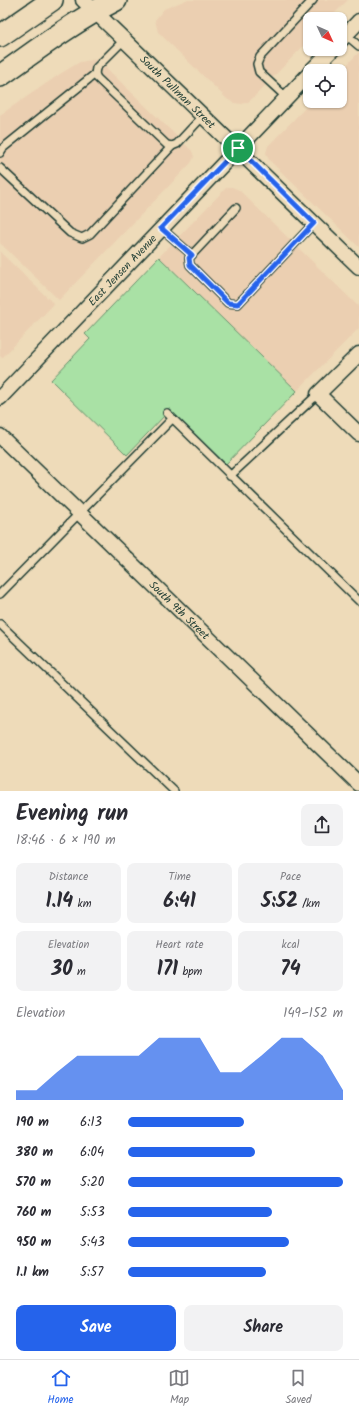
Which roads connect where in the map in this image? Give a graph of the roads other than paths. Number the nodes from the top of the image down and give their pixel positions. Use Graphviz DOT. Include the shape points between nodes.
graph roads {
  1 [pos="52,0"];
  2 [pos="116,0"];
  3 [pos="313,0"];
  4 [pos="89,6"];
  5 [pos="359,22"];
  6 [pos="347,34"];
  7 [pos="0,36"];
  8 [pos="124,40"];
  9 [pos="347,40"];
  10 [pos="359,46"];
  11 [pos="326,56"];
  12 [pos="319,64"];
  13 [pos="95,74"];
  14 [pos="0,76"];
  15 [pos="303,80"];
  16 [pos="286,97"];
  17 [pos="203,116"];
  18 [pos="172,146"];
  19 [pos="238,148"];
  20 [pos="0,153"];
  21 [pos="0,168"];
  22 [pos="236,208"];
  23 [pos="314,223"];
  24 [pos="161,228"];
  25 [pos="192,255"];
  26 [pos="359,267"];
  27 [pos="359,354"];
  28 [pos="318,394"];
  29 [pos="0,398"];
  30 [pos="167,413"];
  31 [pos="172,419"];
  32 [pos="359,434"];
  33 [pos="0,436"];
  34 [pos="230,476"];
  35 [pos="80,513"];
  36 [pos="0,594"];
  37 [pos="359,601"];
  38 [pos="0,624"];
  39 [pos="359,784"];
  40 [pos="174,791"];
  1 -- 7 [label="main road"];
  2 -- 4 [label="main road"];
  3 -- 16 [label="lane" via="257,64 259,72"];
  4 -- 8 [label="street, South Pullman Street"];
  4 -- 14 [label="main road" via="67,29"];
  5 -- 6 [label="street"];
  8 -- 13 [label="lane" via="96,68"];
  8 -- 17 [label="street, South Pullman Street"];
  9 -- 10 [label="lane"];
  11 -- 12 [label="street, East Jensen Avenue"];
  13 -- 18 [label="lane" via="168,145"];
  13 -- 20 [label="lane"];
  15 -- 16 [label="street, East Jensen Avenue"];
  16 -- 19 [label="street, East Jensen Avenue"];
  17 -- 18 [label="lane"];
  17 -- 19 [label="street, South Pullman Street"];
  18 -- 21 [label="lane" via="90,234 82,238 70,233"];
  19 -- 23 [label="street, South Pullman Street"];
  19 -- 24 [label="street, East Jensen Avenue"];
  22 -- 25 [label="lane"];
  23 -- 25 [label="lane" via="238,304 228,303 190,265 189,258"];
  23 -- 26 [label="street, South Pullman Street"];
  24 -- 25 [label="lane"];
  24 -- 29 [label="street, East Jensen Avenue"];
  27 -- 28 [label="street"];
  28 -- 32 [label="street"];
  28 -- 34 [label="lane"];
  30 -- 31 [label="lane"];
  31 -- 34 [label="lane"];
  31 -- 35 [label="lane"];
  33 -- 35 [label="street, South 9th Street"];
  34 -- 37 [label="lane"];
  35 -- 36 [label="lane"];
  35 -- 39 [label="street, South 9th Street"];
  38 -- 40 [label="lane"];
}
